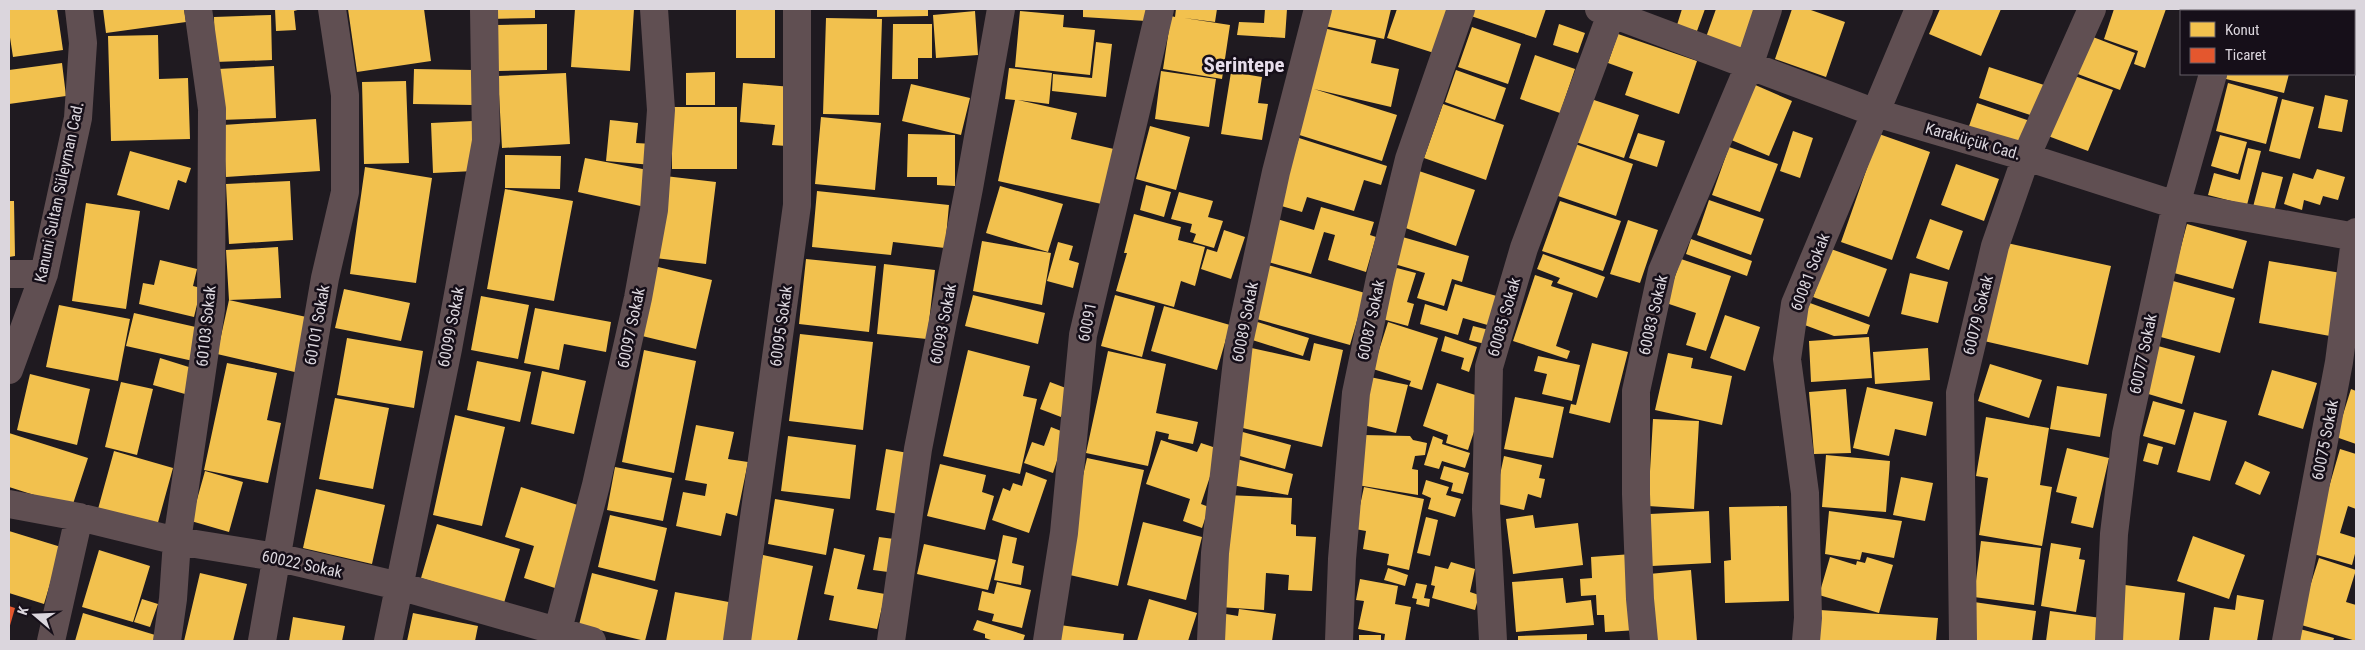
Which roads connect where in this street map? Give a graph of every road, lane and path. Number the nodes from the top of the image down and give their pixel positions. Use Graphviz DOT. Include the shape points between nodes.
graph roads {
  1 [pos="79,9"];
  2 [pos="198,9"];
  3 [pos="332,9"];
  4 [pos="484,9"];
  5 [pos="654,9"];
  6 [pos="797,9"];
  7 [pos="1001,9"];
  8 [pos="1160,9"];
  9 [pos="1318,9"];
  10 [pos="1461,9"];
  11 [pos="1768,9"];
  12 [pos="1919,9"];
  13 [pos="2092,9"];
  14 [pos="1608,10"];
  15 [pos="1749,66"];
  16 [pos="2213,75"];
  17 [pos="1876,113"];
  18 [pos="2026,157"];
  19 [pos="2176,204"];
  20 [pos="2356,232"];
  21 [pos="2356,237"];
  22 [pos="9,274"];
  23 [pos="44,274"];
  24 [pos="9,370"];
  25 [pos="9,504"];
  26 [pos="79,517"];
  27 [pos="177,541"];
  28 [pos="276,557"];
  29 [pos="399,586"];
  30 [pos="556,637"];
  31 [pos="51,641"];
  32 [pos="167,641"];
  33 [pos="262,641"];
  34 [pos="388,641"];
  35 [pos="592,641"];
  36 [pos="737,641"];
  37 [pos="891,641"];
  38 [pos="1047,641"];
  39 [pos="1211,641"];
  40 [pos="1339,641"];
  41 [pos="1493,641"];
  42 [pos="1644,641"];
  43 [pos="1806,641"];
  44 [pos="1963,641"];
  45 [pos="2109,641"];
  46 [pos="2286,641"];
  1 -- 23 [label="street, Kanuni Sultan Süleyman Cad." via="84,43 78,118"];
  2 -- 27 [label="street, 60103 Sokak" via="212,109 211,309"];
  3 -- 28 [label="street, 60101 Sokak" via="345,95 345,192 325,278"];
  4 -- 29 [label="street, 60099 Sokak" via="486,141 448,349"];
  5 -- 30 [label="street, 60097 Sokak" via="660,110 654,210 638,298 596,485"];
  6 -- 36 [label="street, 60095 Sokak" via="797,205"];
  7 -- 37 [label="street, 60093 Sokak" via="918,449"];
  8 -- 38 [label="street, 60091" via="1083,334 1064,533"];
  9 -- 39 [label="street, 60089 Sokak" via="1276,172 1239,343 1215,553"];
  10 -- 40 [label="street, 60087 Sokak" via="1410,158 1356,393 1342,559"];
  11 -- 15 [label="street, 60083 Sokak"];
  12 -- 17 [label="street, 60081 Sokak"];
  13 -- 18 [label="street, 60079 Sokak"];
  14 -- 15 [label="street, Karaküçük Cad."];
  14 -- 41 [label="street, 60085 Sokak" via="1524,248 1489,368 1486,509"];
  15 -- 17 [label="street, Karaküçük Cad."];
  15 -- 42 [label="street, 60083 Sokak" via="1662,271 1636,391 1636,494"];
  16 -- 19 [label="street, 60077 Sokak"];
  17 -- 18 [label="street, Karaküçük Cad."];
  17 -- 43 [label="street, 60081 Sokak" via="1795,304 1787,359 1805,493"];
  18 -- 19 [label="street, Karaküçük Cad."];
  18 -- 44 [label="street, 60079 Sokak" via="1995,246 1960,393"];
  19 -- 21 [label="street, Karaküçük Cad."];
  19 -- 45 [label="street, 60077 Sokak" via="2126,434 2114,534"];
  20 -- 21 [label="street, 60075 Sokak"];
  21 -- 46 [label="street, 60075 Sokak" via="2340,362"];
  22 -- 23 [label="street"];
  23 -- 24 [label="street, Kanuni Sultan Süleyman Cad."];
  25 -- 26 [label="street, 60022 Sokak"];
  26 -- 27 [label="street, 60022 Sokak"];
  26 -- 31 [label="street"];
  27 -- 28 [label="street, 60022 Sokak"];
  27 -- 32 [label="street, 60103 Sokak"];
  28 -- 29 [label="street, 60022 Sokak"];
  28 -- 33 [label="street, 60101 Sokak"];
  29 -- 30 [label="street, 60022 Sokak"];
  29 -- 34 [label="street, 60099 Sokak"];
  30 -- 35 [label="street, 60022 Sokak"];
}
